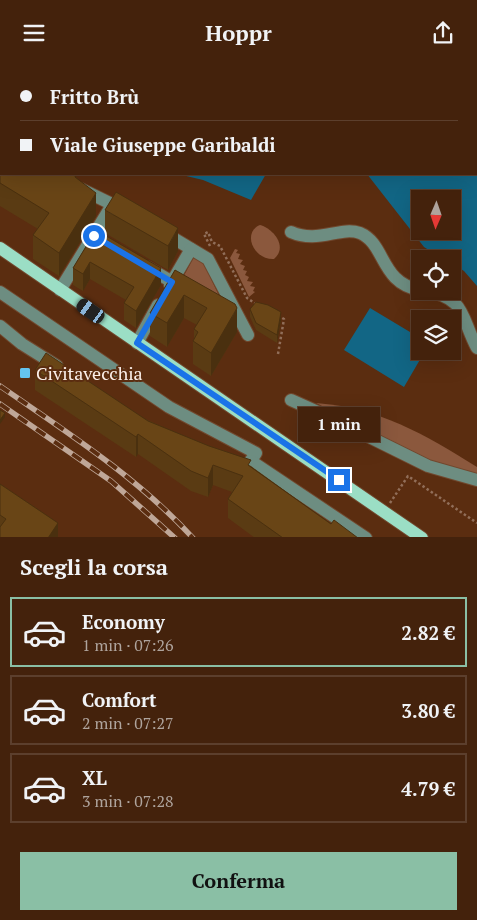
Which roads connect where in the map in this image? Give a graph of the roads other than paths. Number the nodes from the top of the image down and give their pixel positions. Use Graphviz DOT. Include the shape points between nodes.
graph roads {
  1 [pos="71,185"];
  2 [pos="113,204"];
  3 [pos="139,219"];
  4 [pos="156,229"];
  5 [pos="291,232"];
  6 [pos="0,249"];
  7 [pos="191,249"];
  8 [pos="132,259"];
  9 [pos="172,282"];
  10 [pos="411,286"];
  11 [pos="60,290"];
  12 [pos="0,292"];
  13 [pos="195,295"];
  14 [pos="449,300"];
  15 [pos="218,308"];
  16 [pos="241,322"];
  17 [pos="0,326"];
  18 [pos="248,335"];
  19 [pos="137,343"];
  20 [pos="477,347"];
  21 [pos="64,371"];
  22 [pos="291,400"];
  23 [pos="228,461"];
  24 [pos="251,461"];
  25 [pos="477,480"];
  26 [pos="366,537"];
  27 [pos="422,537"];
  1 -- 2 [label="street"];
  2 -- 3 [label="street"];
  2 -- 11 [label="street" via="97,238"];
  4 -- 7 [label="street"];
  5 -- 10 [label="street" via="309,237 360,233 377,249 391,274"];
  6 -- 11 [label="main road"];
  7 -- 9 [label="street"];
  7 -- 16 [label="street" via="208,259"];
  8 -- 9 [label="street"];
  9 -- 13 [label="street"];
  9 -- 19 [label="street"];
  11 -- 19 [label="main road"];
  12 -- 24 [label="street" via="169,407 256,453"];
  14 -- 20 [label="street" via="464,315"];
  15 -- 16 [label="street"];
  16 -- 18 [label="street"];
  17 -- 21 [label="street"];
  19 -- 27 [label="main road"];
  22 -- 25 [label="street" via="428,466"];
  23 -- 24 [label="street" via="246,469"];
  24 -- 26 [label="street"];
}
